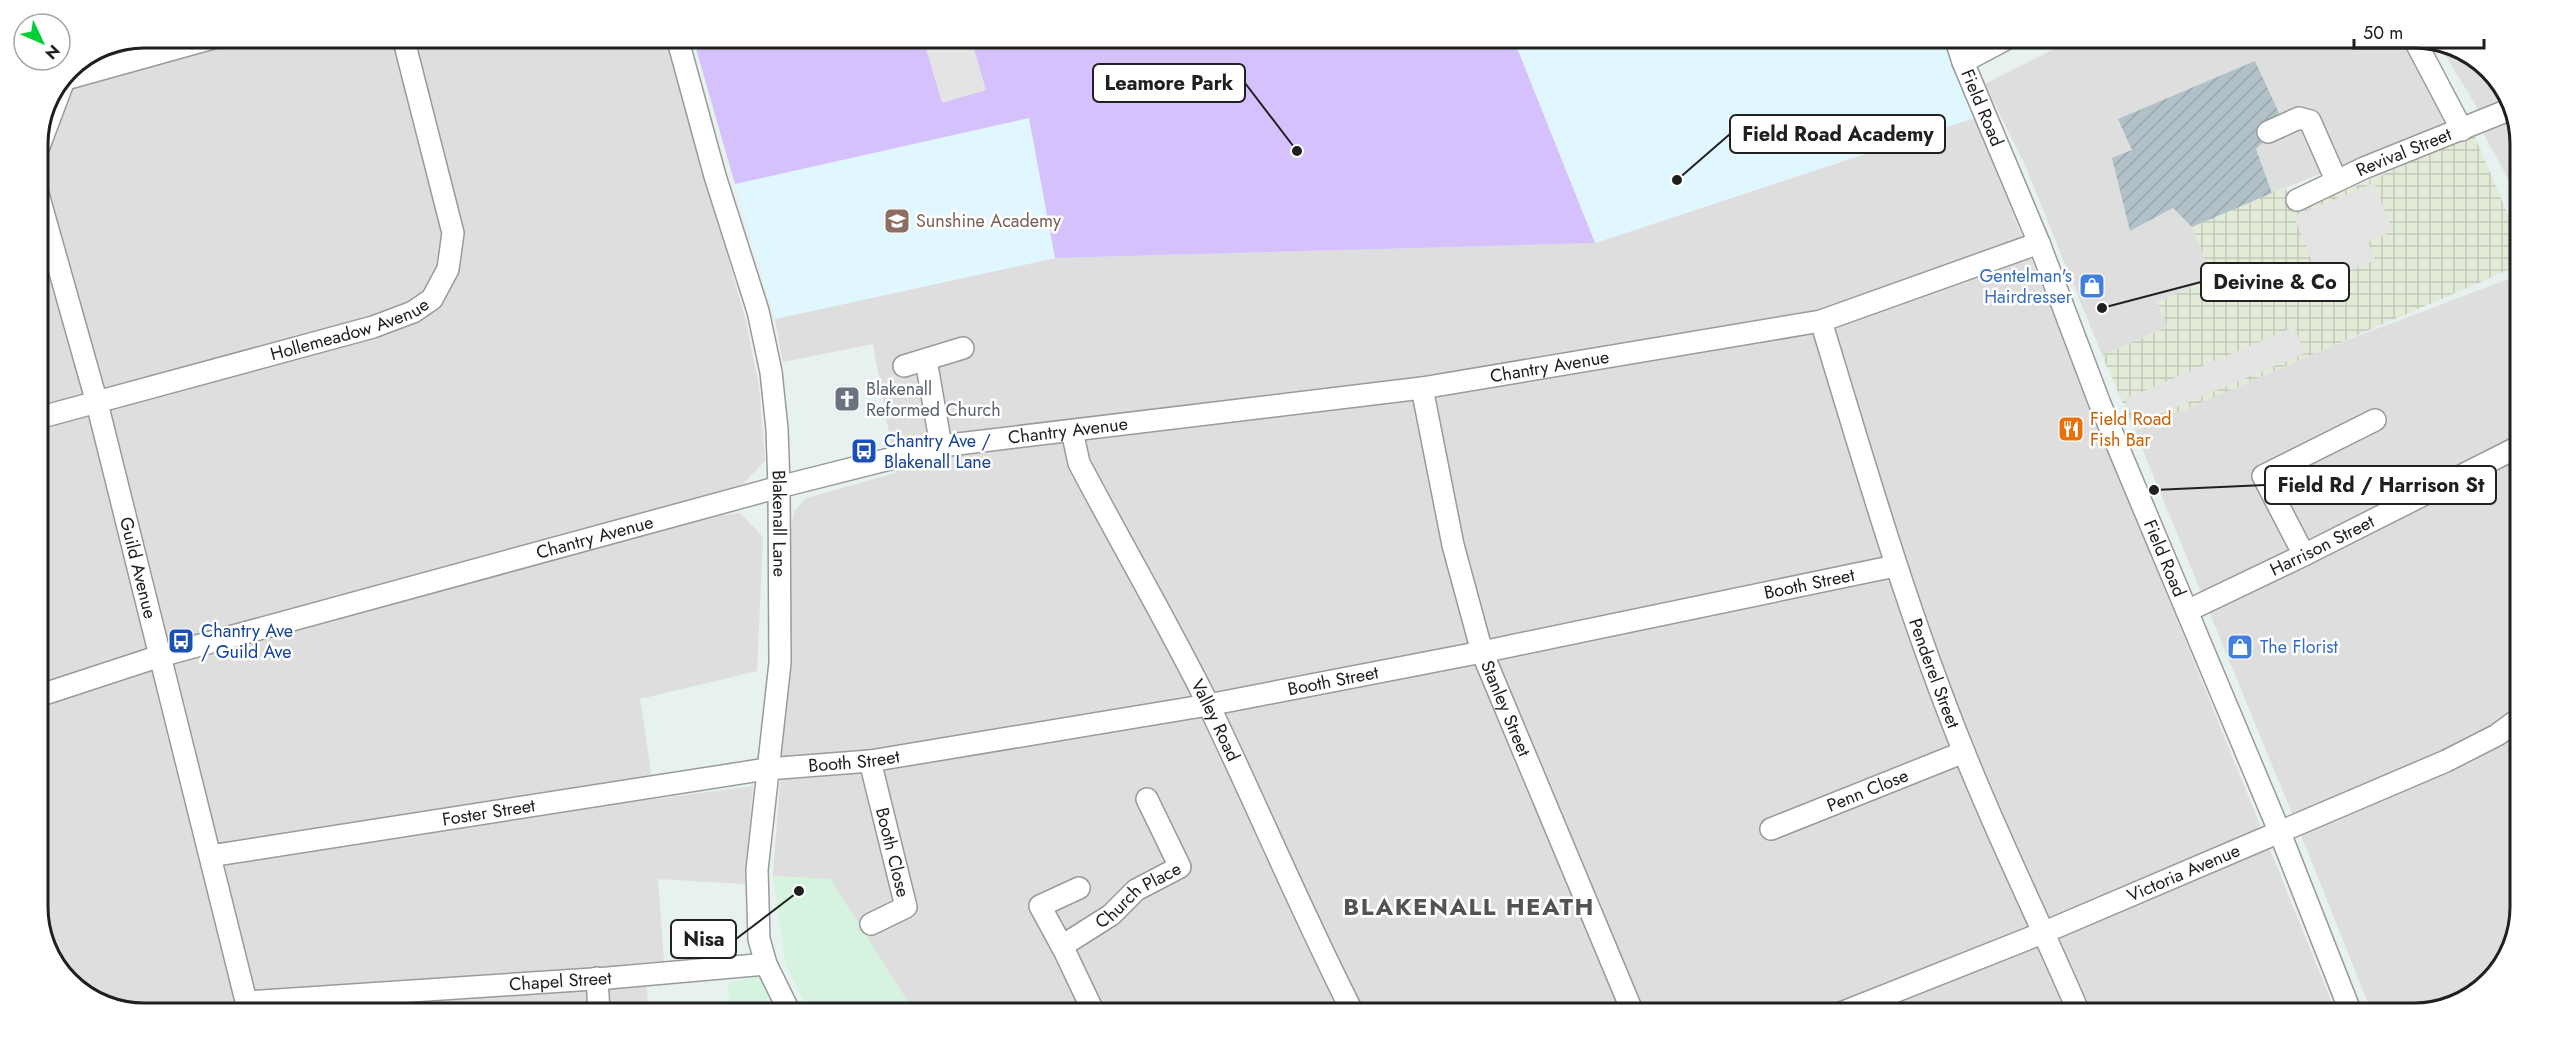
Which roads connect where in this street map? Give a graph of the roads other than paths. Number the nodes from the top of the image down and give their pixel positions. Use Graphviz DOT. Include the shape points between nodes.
graph roads {
  1 [pos="177,48"];
  2 [pos="405,48"];
  3 [pos="680,48"];
  4 [pos="1958,48"];
  5 [pos="1990,48"];
  6 [pos="2419,48"];
  7 [pos="1963,62"];
  8 [pos="82,71"];
  9 [pos="2504,112"];
  10 [pos="2462,130"];
  11 [pos="2268,132"];
  12 [pos="2336,180"];
  13 [pos="2297,200"];
  14 [pos="48,229"];
  15 [pos="2039,243"];
  16 [pos="1821,321"];
  17 [pos="963,348"];
  18 [pos="926,360"];
  19 [pos="904,366"];
  20 [pos="1422,388"];
  21 [pos="97,403"];
  22 [pos="48,415"];
  23 [pos="2375,420"];
  24 [pos="1072,431"];
  25 [pos="940,446"];
  26 [pos="2510,451"];
  27 [pos="779,487"];
  28 [pos="2304,555"];
  29 [pos="1895,566"];
  30 [pos="2187,611"];
  31 [pos="1482,652"];
  32 [pos="160,656"];
  33 [pos="48,693"];
  34 [pos="1208,705"];
  35 [pos="2510,727"];
  36 [pos="1964,752"];
  37 [pos="870,762"];
  38 [pos="766,768"];
  39 [pos="1146,799"];
  40 [pos="1771,829"];
  41 [pos="2280,833"];
  42 [pos="210,856"];
  43 [pos="1079,888"];
  44 [pos="871,924"];
  45 [pos="2045,932"];
  46 [pos="1062,946"];
  47 [pos="766,964"];
  48 [pos="597,978"];
  49 [pos="246,1003"];
  50 [pos="305,1003"];
  51 [pos="598,1003"];
  52 [pos="785,1003"];
  53 [pos="1089,1003"];
  54 [pos="1348,1003"];
  55 [pos="1628,1003"];
  56 [pos="1868,1003"];
  57 [pos="2074,1003"];
  58 [pos="2347,1003"];
  1 -- 8 [label="street"];
  2 -- 21 [label="street, Hollemeadow Avenue" via="453,233 448,269 432,299 413,312 373,327"];
  3 -- 27 [label="street, Blakenall Lane" via="758,311 771,372"];
  4 -- 7 [label="street, Field Road"];
  5 -- 7 [label="street"];
  6 -- 10 [label="street"];
  7 -- 15 [label="street, Field Road"];
  9 -- 10 [label="street, Revival Street"];
  10 -- 12 [label="street, Revival Street"];
  11 -- 12 [label="street" via="2299,118 2310,121"];
  12 -- 13 [label="street, Revival Street"];
  14 -- 21 [label="street, Guild Avenue"];
  15 -- 16 [label="street, Chantry Avenue"];
  15 -- 30 [label="street, Field Road" via="2100,404"];
  16 -- 20 [label="street, Chantry Avenue"];
  16 -- 29 [label="street, Penderel Street"];
  17 -- 18 [label="street"];
  18 -- 19 [label="street"];
  18 -- 25 [label="street"];
  20 -- 24 [label="street, Chantry Avenue"];
  20 -- 31 [label="street, Stanley Street" via="1453,545"];
  21 -- 22 [label="street, Hollemeadow Avenue"];
  21 -- 32 [label="street, Guild Avenue"];
  23 -- 28 [label="street" via="2262,476"];
  24 -- 25 [label="street, Chantry Avenue"];
  24 -- 34 [label="street, Valley Road" via="1079,463"];
  25 -- 27 [label="street, Chantry Avenue"];
  26 -- 28 [label="street, Harrison Street"];
  27 -- 32 [label="street, Chantry Avenue"];
  27 -- 38 [label="street, Blakenall Lane" via="780,663"];
  28 -- 30 [label="street, Harrison Street"];
  29 -- 31 [label="street, Booth Street"];
  29 -- 36 [label="street, Penderel Street"];
  30 -- 41 [label="street, Field Road"];
  31 -- 34 [label="street, Booth Street"];
  31 -- 55 [label="street, Stanley Street"];
  32 -- 33 [label="street, Chantry Avenue"];
  32 -- 42 [label="street, Guild Avenue"];
  34 -- 37 [label="street, Booth Street"];
  34 -- 54 [label="street, Valley Road"];
  35 -- 41 [label="street, Victoria Avenue" via="2446,761"];
  36 -- 40 [label="street, Penn Close"];
  36 -- 45 [label="street, Penderel Street"];
  37 -- 38 [label="street, Booth Street"];
  37 -- 44 [label="street, Booth Close" via="906,907"];
  38 -- 42 [label="street, Foster Street"];
  38 -- 47 [label="street, Blakenall Lane" via="757,870 759,939"];
  39 -- 46 [label="street, Church Place" via="1180,867 1136,890 1111,915"];
  41 -- 45 [label="street, Victoria Avenue"];
  41 -- 58 [label="street, Field Road"];
  42 -- 49 [label="street, Guild Avenue"];
  43 -- 46 [label="street" via="1040,906"];
  45 -- 56 [label="street, Victoria Avenue"];
  45 -- 57 [label="street, Penderel Street"];
  46 -- 53 [label="street"];
  47 -- 48 [label="street, Chapel Street"];
  47 -- 52 [label="street, Blakenall Lane"];
  48 -- 50 [label="street, Chapel Street"];
  48 -- 51 [label="street"];
}
